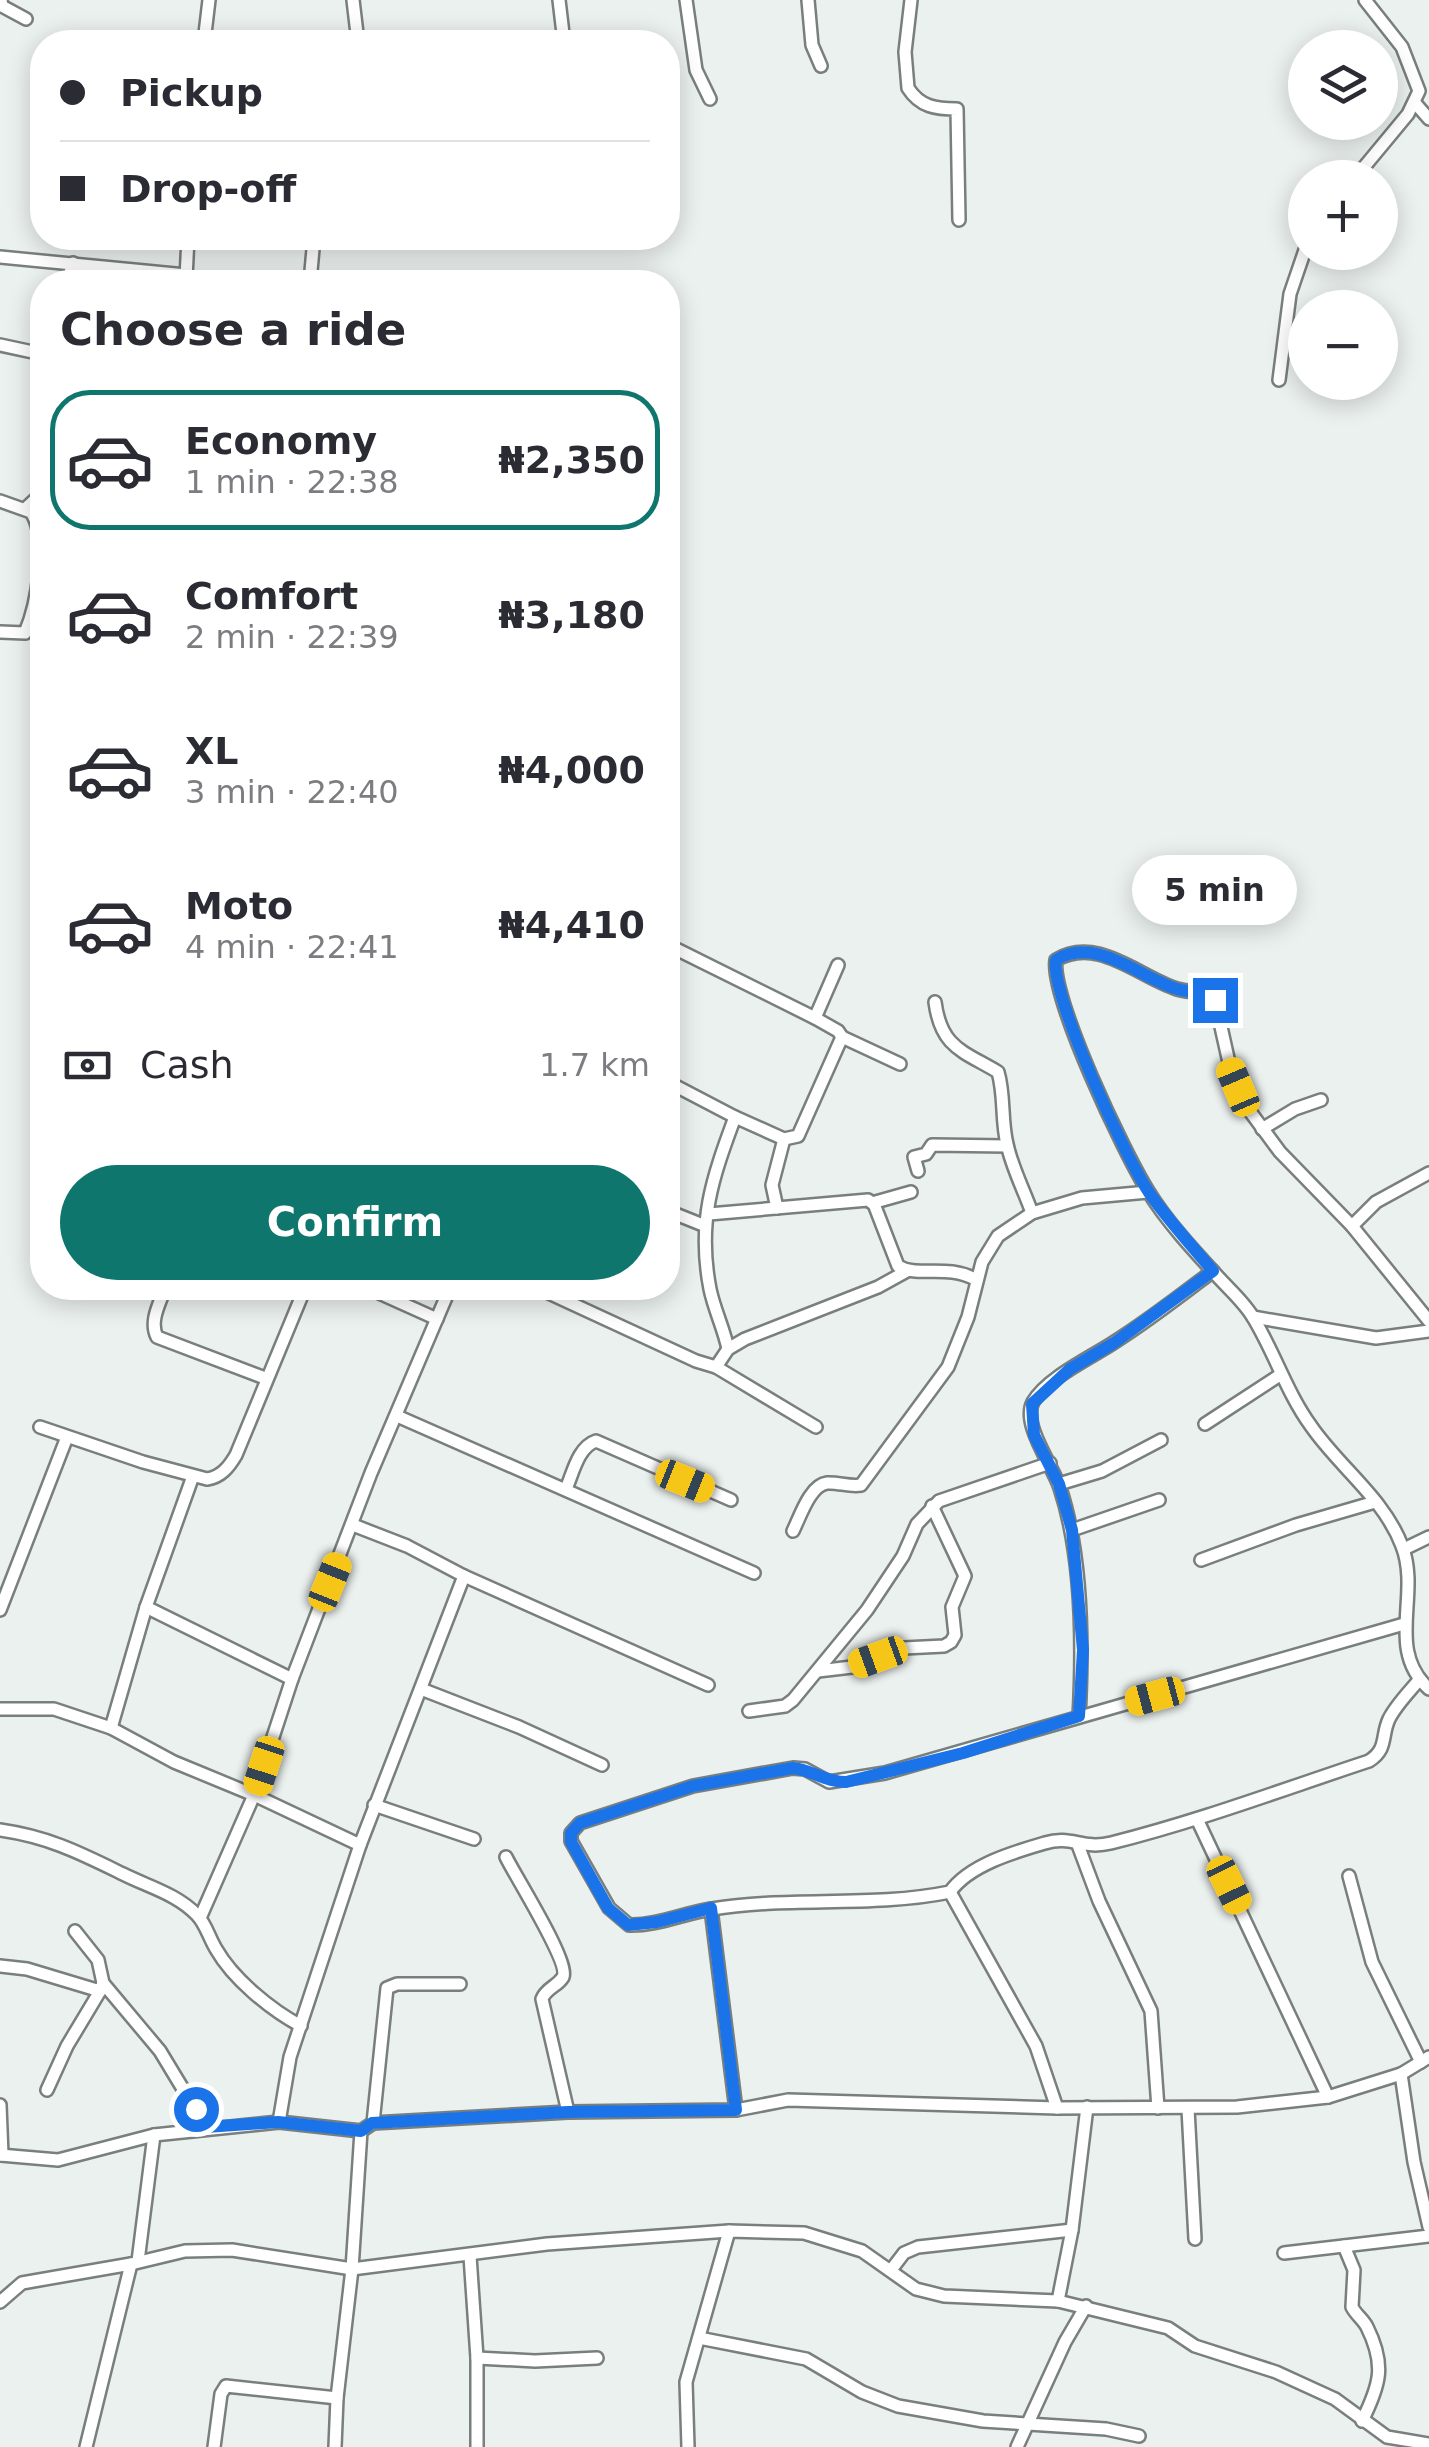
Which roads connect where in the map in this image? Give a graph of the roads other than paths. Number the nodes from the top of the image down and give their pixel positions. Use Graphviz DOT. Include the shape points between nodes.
graph roads {
  1 [pos="209,0"];
  2 [pos="353,0"];
  3 [pos="558,0"];
  4 [pos="686,0"];
  5 [pos="808,0"];
  6 [pos="911,0"];
  7 [pos="1365,0"];
  8 [pos="1,5"];
  9 [pos="26,19"];
  10 [pos="205,30"];
  11 [pos="357,30"];
  12 [pos="562,30"];
  13 [pos="820,66"];
  14 [pos="710,99"];
  15 [pos="1415,103"];
  16 [pos="1429,118"];
  17 [pos="1369,160"];
  18 [pos="958,220"];
  19 [pos="0,257"];
  20 [pos="73,263"];
  21 [pos="70,270"];
  22 [pos="123,270"];
  23 [pos="1298,270"];
  24 [pos="0,345"];
  25 [pos="30,351"];
  26 [pos="1278,380"];
  27 [pos="0,501"];
  28 [pos="30,504"];
  29 [pos="26,508"];
  30 [pos="30,513"];
  31 [pos="30,621"];
  32 [pos="0,632"];
  33 [pos="680,951"];
  34 [pos="838,965"];
  35 [pos="934,1002"];
  36 [pos="815,1018"];
  37 [pos="842,1037"];
  38 [pos="900,1064"];
  39 [pos="680,1088"];
  40 [pos="1321,1100"];
  41 [pos="735,1116"];
  42 [pos="1262,1129"];
  43 [pos="784,1139"];
  44 [pos="1007,1146"];
  45 [pos="918,1171"];
  46 [pos="1429,1173"];
  47 [pos="910,1192"];
  48 [pos="1148,1192"];
  49 [pos="872,1202"];
  50 [pos="777,1208"];
  51 [pos="1032,1213"];
  52 [pos="680,1214"];
  53 [pos="706,1219"];
  54 [pos="1352,1226"];
  55 [pos="907,1271"];
  56 [pos="1213,1271"];
  57 [pos="976,1280"];
  58 [pos="161,1300"];
  59 [pos="300,1300"];
  60 [pos="395,1300"];
  61 [pos="445,1300"];
  62 [pos="564,1300"];
  63 [pos="1254,1317"];
  64 [pos="437,1319"];
  65 [pos="1429,1321"];
  66 [pos="1429,1331"];
  67 [pos="728,1349"];
  68 [pos="716,1367"];
  69 [pos="1280,1375"];
  70 [pos="265,1378"];
  71 [pos="396,1416"];
  72 [pos="1205,1424"];
  73 [pos="816,1426"];
  74 [pos="40,1427"];
  75 [pos="67,1437"];
  76 [pos="1161,1440"];
  77 [pos="1050,1463"];
  78 [pos="192,1476"];
  79 [pos="1059,1484"];
  80 [pos="566,1489"];
  81 [pos="731,1500"];
  82 [pos="1159,1500"];
  83 [pos="1375,1502"];
  84 [pos="932,1506"];
  85 [pos="353,1526"];
  86 [pos="794,1530"];
  87 [pos="1072,1530"];
  88 [pos="1429,1537"];
  89 [pos="1404,1549"];
  90 [pos="1202,1560"];
  91 [pos="754,1572"];
  92 [pos="464,1576"];
  93 [pos="146,1607"];
  94 [pos="0,1610"];
  95 [pos="1404,1624"];
  96 [pos="818,1671"];
  97 [pos="292,1679"];
  98 [pos="708,1684"];
  99 [pos="1424,1685"];
  100 [pos="420,1689"];
  101 [pos="0,1709"];
  102 [pos="749,1710"];
  103 [pos="1079,1716"];
  104 [pos="111,1728"];
  105 [pos="602,1765"];
  106 [pos="254,1795"];
  107 [pos="374,1805"];
  108 [pos="1198,1819"];
  109 [pos="0,1830"];
  110 [pos="474,1838"];
  111 [pos="360,1846"];
  112 [pos="1078,1846"];
  113 [pos="506,1857"];
  114 [pos="1349,1876"];
  115 [pos="950,1892"];
  116 [pos="711,1908"];
  117 [pos="200,1918"];
  118 [pos="75,1931"];
  119 [pos="0,1966"];
  120 [pos="460,1984"];
  121 [pos="101,1987"];
  122 [pos="301,2026"];
  123 [pos="1425,2060"];
  124 [pos="1401,2074"];
  125 [pos="48,2090"];
  126 [pos="1328,2098"];
  127 [pos="0,2105"];
  128 [pos="1087,2107"];
  129 [pos="1057,2108"];
  130 [pos="1158,2108"];
  131 [pos="1188,2109"];
  132 [pos="736,2110"];
  133 [pos="568,2112"];
  134 [pos="278,2122"];
  135 [pos="372,2123"];
  136 [pos="206,2127"];
  137 [pos="361,2131"];
  138 [pos="154,2134"];
  139 [pos="1,2155"];
  140 [pos="1429,2228"];
  141 [pos="1072,2230"];
  142 [pos="730,2231"];
  143 [pos="1429,2236"];
  144 [pos="1194,2240"];
  145 [pos="1344,2246"];
  146 [pos="1284,2254"];
  147 [pos="470,2256"];
  148 [pos="134,2263"];
  149 [pos="352,2269"];
  150 [pos="891,2270"];
  151 [pos="1058,2301"];
  152 [pos="0,2302"];
  153 [pos="1086,2306"];
  154 [pos="698,2338"];
  155 [pos="477,2358"];
  156 [pos="596,2358"];
  157 [pos="337,2398"];
  158 [pos="1362,2421"];
  159 [pos="1024,2426"];
  160 [pos="1139,2436"];
  161 [pos="1383,2442"];
  162 [pos="1429,2444"];
  163 [pos="86,2447"];
  164 [pos="214,2447"];
  165 [pos="335,2447"];
  166 [pos="477,2447"];
  167 [pos="688,2447"];
  168 [pos="1016,2447"];
  1 -- 10 [label="street"];
  2 -- 11 [label="street"];
  3 -- 12 [label="street"];
  4 -- 14 [label="street" via="696,70"];
  5 -- 13 [label="street"];
  6 -- 18 [label="street" via="904,52 908,88 934,109 957,109"];
  7 -- 15 [label="street" via="1402,48 1419,91"];
  8 -- 9 [label="street"];
  15 -- 16 [label="street"];
  15 -- 17 [label="street"];
  19 -- 20 [label="street"];
  20 -- 21 [label="street"];
  20 -- 22 [label="street"];
  23 -- 26 [label="street"];
  24 -- 25 [label="street"];
  27 -- 29 [label="street"];
  28 -- 29 [label="street"];
  29 -- 30 [label="street"];
  31 -- 32 [label="street" via="25,633"];
  33 -- 36 [label="street"];
  34 -- 36 [label="street"];
  35 -- 44 [label="street" via="950,1044 998,1072"];
  36 -- 37 [label="street"];
  37 -- 38 [label="street"];
  37 -- 43 [label="street" via="798,1136"];
  39 -- 41 [label="street"];
  40 -- 42 [label="street"];
  41 -- 43 [label="street"];
  41 -- 53 [label="street"];
  42 -- 48 [label="street" via="1230,1067 1215,1000 1104,954 1064,955 1054,969 1060,994"];
  42 -- 54 [label="street"];
  43 -- 50 [label="street" via="772,1185"];
  44 -- 45 [label="street" via="932,1144 914,1156"];
  44 -- 51 [label="street"];
  46 -- 54 [label="street" via="1376,1202"];
  47 -- 49 [label="street"];
  48 -- 51 [label="street" via="1082,1198"];
  48 -- 56 [label="street"];
  49 -- 50 [label="street"];
  49 -- 55 [label="street" via="898,1266"];
  50 -- 53 [label="street"];
  51 -- 57 [label="street" via="998,1236"];
  52 -- 53 [label="street"];
  53 -- 67 [label="street" via="710,1292"];
  54 -- 65 [label="street"];
  55 -- 57 [label="street" via="941,1269"];
  55 -- 67 [label="street"];
  56 -- 63 [label="street"];
  56 -- 77 [label="street" via="1070,1369 1032,1404 1034,1435"];
  57 -- 86 [label="street" via="948,1367 861,1485 815,1488"];
  58 -- 70 [label="street" via="157,1337"];
  59 -- 70 [label="street"];
  60 -- 64 [label="street"];
  61 -- 64 [label="street"];
  62 -- 68 [label="street"];
  63 -- 66 [label="street" via="1376,1338"];
  63 -- 69 [label="street"];
  64 -- 71 [label="street"];
  67 -- 68 [label="street"];
  68 -- 73 [label="street"];
  69 -- 72 [label="street"];
  69 -- 83 [label="street" via="1312,1428"];
  70 -- 78 [label="street" via="230,1467 215,1478"];
  71 -- 80 [label="street"];
  71 -- 85 [label="street"];
  74 -- 75 [label="street"];
  75 -- 78 [label="street"];
  75 -- 94 [label="street"];
  76 -- 79 [label="street" via="1102,1471"];
  77 -- 79 [label="street"];
  77 -- 84 [label="street"];
  78 -- 93 [label="street"];
  79 -- 87 [label="street"];
  80 -- 81 [label="street" via="588,1443 596,1442"];
  80 -- 91 [label="street"];
  82 -- 87 [label="street"];
  83 -- 89 [label="street"];
  83 -- 90 [label="street"];
  84 -- 96 [label="street" via="867,1610"];
  84 -- 96 [label="street" via="965,1576 952,1607 951,1642"];
  85 -- 92 [label="street"];
  85 -- 97 [label="street"];
  87 -- 103 [label="street" via="1083,1650"];
  88 -- 89 [label="street"];
  89 -- 95 [label="street"];
  92 -- 98 [label="street"];
  92 -- 100 [label="street"];
  93 -- 97 [label="street"];
  93 -- 104 [label="street"];
  95 -- 99 [label="street" via="1409,1660"];
  95 -- 103 [label="street"];
  96 -- 102 [label="street" via="785,1706"];
  97 -- 106 [label="street"];
  99 -- 108 [label="street" via="1389,1718 1379,1755"];
  100 -- 105 [label="street"];
  100 -- 107 [label="street"];
  101 -- 104 [label="street" via="54,1709"];
  103 -- 116 [label="street" via="846,1782 793,1768 693,1786 580,1823 571,1833 608,1908 628,1925"];
  104 -- 106 [label="street"];
  106 -- 111 [label="street"];
  106 -- 117 [label="street"];
  107 -- 110 [label="street"];
  107 -- 111 [label="street"];
  108 -- 112 [label="street"];
  108 -- 126 [label="street"];
  109 -- 117 [label="street" via="76,1849 168,1893"];
  111 -- 122 [label="street"];
  112 -- 115 [label="street" via="1068,1838 1010,1855"];
  112 -- 130 [label="street" via="1151,2012"];
  113 -- 133 [label="street" via="564,1971 542,1999"];
  114 -- 123 [label="street" via="1372,1962"];
  115 -- 116 [label="street" via="906,1901"];
  115 -- 129 [label="street" via="1036,2046"];
  116 -- 132 [label="street"];
  117 -- 122 [label="street" via="217,1952 257,1996"];
  118 -- 121 [label="street" via="98,1960"];
  119 -- 121 [label="street"];
  120 -- 135 [label="street" via="387,1988"];
  121 -- 125 [label="street"];
  121 -- 136 [label="street" via="160,2050"];
  122 -- 134 [label="street"];
  123 -- 124 [label="street"];
  124 -- 126 [label="street"];
  124 -- 140 [label="street"];
  126 -- 131 [label="street"];
  127 -- 139 [label="street"];
  128 -- 129 [label="street"];
  128 -- 130 [label="street"];
  128 -- 141 [label="street"];
  129 -- 132 [label="street" via="788,2100"];
  130 -- 131 [label="street"];
  131 -- 144 [label="street"];
  132 -- 133 [label="street"];
  133 -- 135 [label="street"];
  134 -- 136 [label="street"];
  134 -- 137 [label="street"];
  135 -- 137 [label="street"];
  136 -- 138 [label="street"];
  137 -- 149 [label="street"];
  138 -- 139 [label="street" via="58,2160"];
  138 -- 148 [label="street"];
  141 -- 150 [label="street" via="918,2247"];
  141 -- 151 [label="street"];
  142 -- 147 [label="street"];
  142 -- 150 [label="street" via="820,2237 862,2251"];
  142 -- 154 [label="street"];
  143 -- 145 [label="street"];
  145 -- 146 [label="street"];
  145 -- 158 [label="street" via="1354,2270 1352,2307 1366,2323 1380,2368"];
  147 -- 149 [label="street"];
  147 -- 155 [label="street"];
  148 -- 149 [label="street" via="185,2251 232,2250"];
  148 -- 152 [label="street" via="22,2283"];
  148 -- 163 [label="street"];
  149 -- 157 [label="street"];
  150 -- 151 [label="street" via="916,2288 944,2296"];
  151 -- 153 [label="street"];
  153 -- 158 [label="street" via="1168,2328 1196,2346 1276,2372"];
  153 -- 159 [label="street"];
  154 -- 159 [label="street" via="806,2359 882,2402"];
  154 -- 167 [label="street" via="686,2382"];
  155 -- 156 [label="street"];
  155 -- 166 [label="street"];
  157 -- 164 [label="street" via="226,2386"];
  157 -- 165 [label="street"];
  158 -- 161 [label="street"];
  159 -- 160 [label="street"];
  159 -- 168 [label="street"];
  161 -- 162 [label="street"];
}
